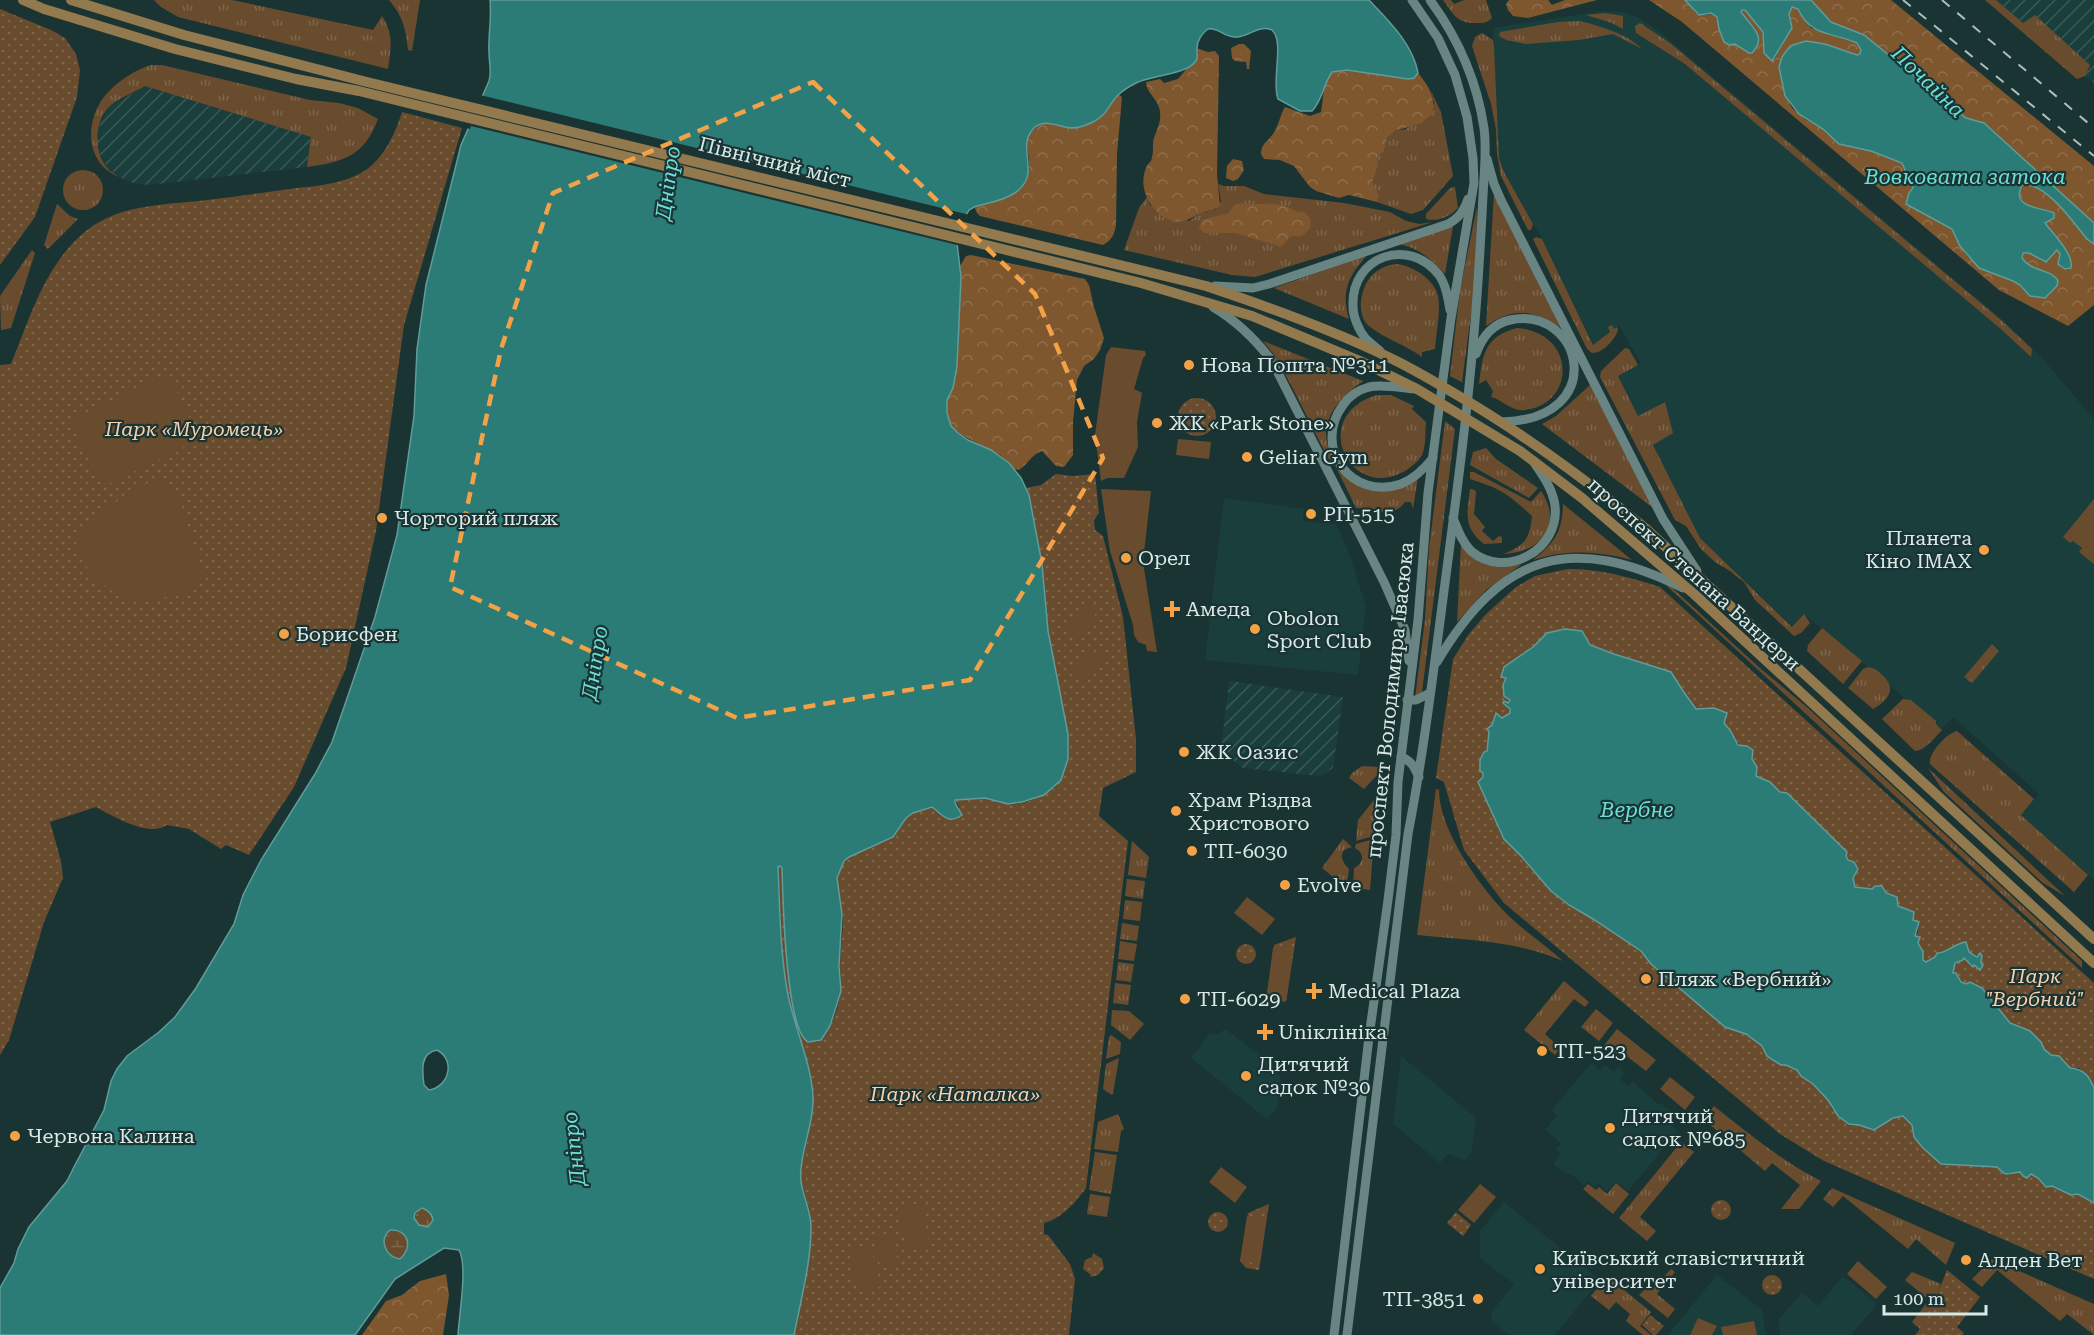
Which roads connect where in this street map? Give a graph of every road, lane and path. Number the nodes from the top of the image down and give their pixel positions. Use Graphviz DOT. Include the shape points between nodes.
graph roads {
  1 [pos="23,0"];
  2 [pos="71,0"];
  3 [pos="1412,0"];
  4 [pos="1430,0"];
  5 [pos="361,86"];
  6 [pos="1485,151"];
  7 [pos="1474,183"];
  8 [pos="1144,270"];
  9 [pos="1141,283"];
  10 [pos="1206,286"];
  11 [pos="1201,299"];
  12 [pos="1451,318"];
  13 [pos="1384,355"];
  14 [pos="1471,367"];
  15 [pos="1417,389"];
  16 [pos="1502,422"];
  17 [pos="1433,458"];
  18 [pos="1534,462"];
  19 [pos="1453,518"];
  20 [pos="1705,583"];
  21 [pos="1694,594"];
  22 [pos="1434,666"];
  23 [pos="1411,670"];
  24 [pos="1430,693"];
  25 [pos="1407,700"];
  26 [pos="1401,757"];
  27 [pos="1419,777"];
  28 [pos="2094,939"];
  29 [pos="2094,963"];
  30 [pos="1369,1037"];
  31 [pos="1383,1039"];
  32 [pos="1334,1335"];
  33 [pos="1347,1335"];
  1 -- 5 [label="main road" via="175,49 296,78"];
  2 -- 5 [label="main road"];
  3 -- 7 [label="main road" via="1438,38 1455,75 1467,117"];
  4 -- 6 [label="main road" via="1468,68 1482,119"];
  5 -- 8 [label="main road, Північний міст"];
  5 -- 9 [label="main road, Північний міст"];
  6 -- 14 [label="main road"];
  6 -- 20 [label="main road" via="1501,200 1588,373 1666,523"];
  7 -- 10 [label="main road" via="1456,221 1253,288"];
  7 -- 12 [label="main road, проспект Володимира Івасюка"];
  8 -- 10 [label="main road, проспект Степана Бандери"];
  9 -- 11 [label="main road, проспект Степана Бандери"];
  10 -- 13 [label="main road, проспект Степана Бандери"];
  11 -- 15 [label="main road, проспект Степана Бандери" via="1308,339"];
  11 -- 23 [label="main road" via="1236,322 1272,361 1384,582 1405,630"];
  12 -- 13 [label="main road" via="1441,278 1431,266 1410,256 1382,257 1359,277 1353,302 1356,321 1365,338"];
  12 -- 17 [label="main road, проспект Володимира Івасюка"];
  13 -- 16 [label="main road, проспект Степана Бандери"];
  14 -- 16 [label="main road" via="1482,337 1505,321 1539,321 1561,336 1568,346 1575,372 1559,403 1535,418"];
  14 -- 19 [label="main road, проспект Володимира Івасюка"];
  15 -- 17 [label="main road" via="1370,387 1352,395 1334,419 1332,445 1344,470 1365,485 1378,487 1401,484 1423,470"];
  15 -- 18 [label="main road, проспект Степана Бандери"];
  16 -- 20 [label="main road, проспект Степана Бандери" via="1593,485"];
  17 -- 23 [label="main road, проспект Володимира Івасюка"];
  18 -- 19 [label="main road" via="1553,496 1555,516 1547,539 1528,556 1504,563 1484,558 1464,542"];
  18 -- 21 [label="main road, проспект Степана Бандери" via="1611,521"];
  19 -- 22 [label="main road, проспект Володимира Івасюка"];
  20 -- 28 [label="main road, проспект Степана Бандери"];
  21 -- 22 [label="main road" via="1638,568 1609,561 1571,557 1548,561 1510,578 1484,598 1453,634"];
  21 -- 29 [label="main road, проспект Степана Бандери"];
  22 -- 24 [label="main road, проспект Володимира Івасюка"];
  23 -- 25 [label="main road, проспект Володимира Івасюка"];
  24 -- 25 [label="main road"];
  24 -- 27 [label="main road, проспект Володимира Івасюка"];
  25 -- 26 [label="main road, проспект Володимира Івасюка"];
  26 -- 27 [label="main road" via="1414,765"];
  26 -- 30 [label="main road, проспект Володимира Івасюка" via="1388,900"];
  27 -- 31 [label="main road, проспект Володимира Івасюка" via="1408,834"];
  30 -- 31 [label="main road"];
  30 -- 32 [label="main road, проспект Володимира Івасюка"];
  31 -- 33 [label="main road, проспект Володимира Івасюка"];
}
